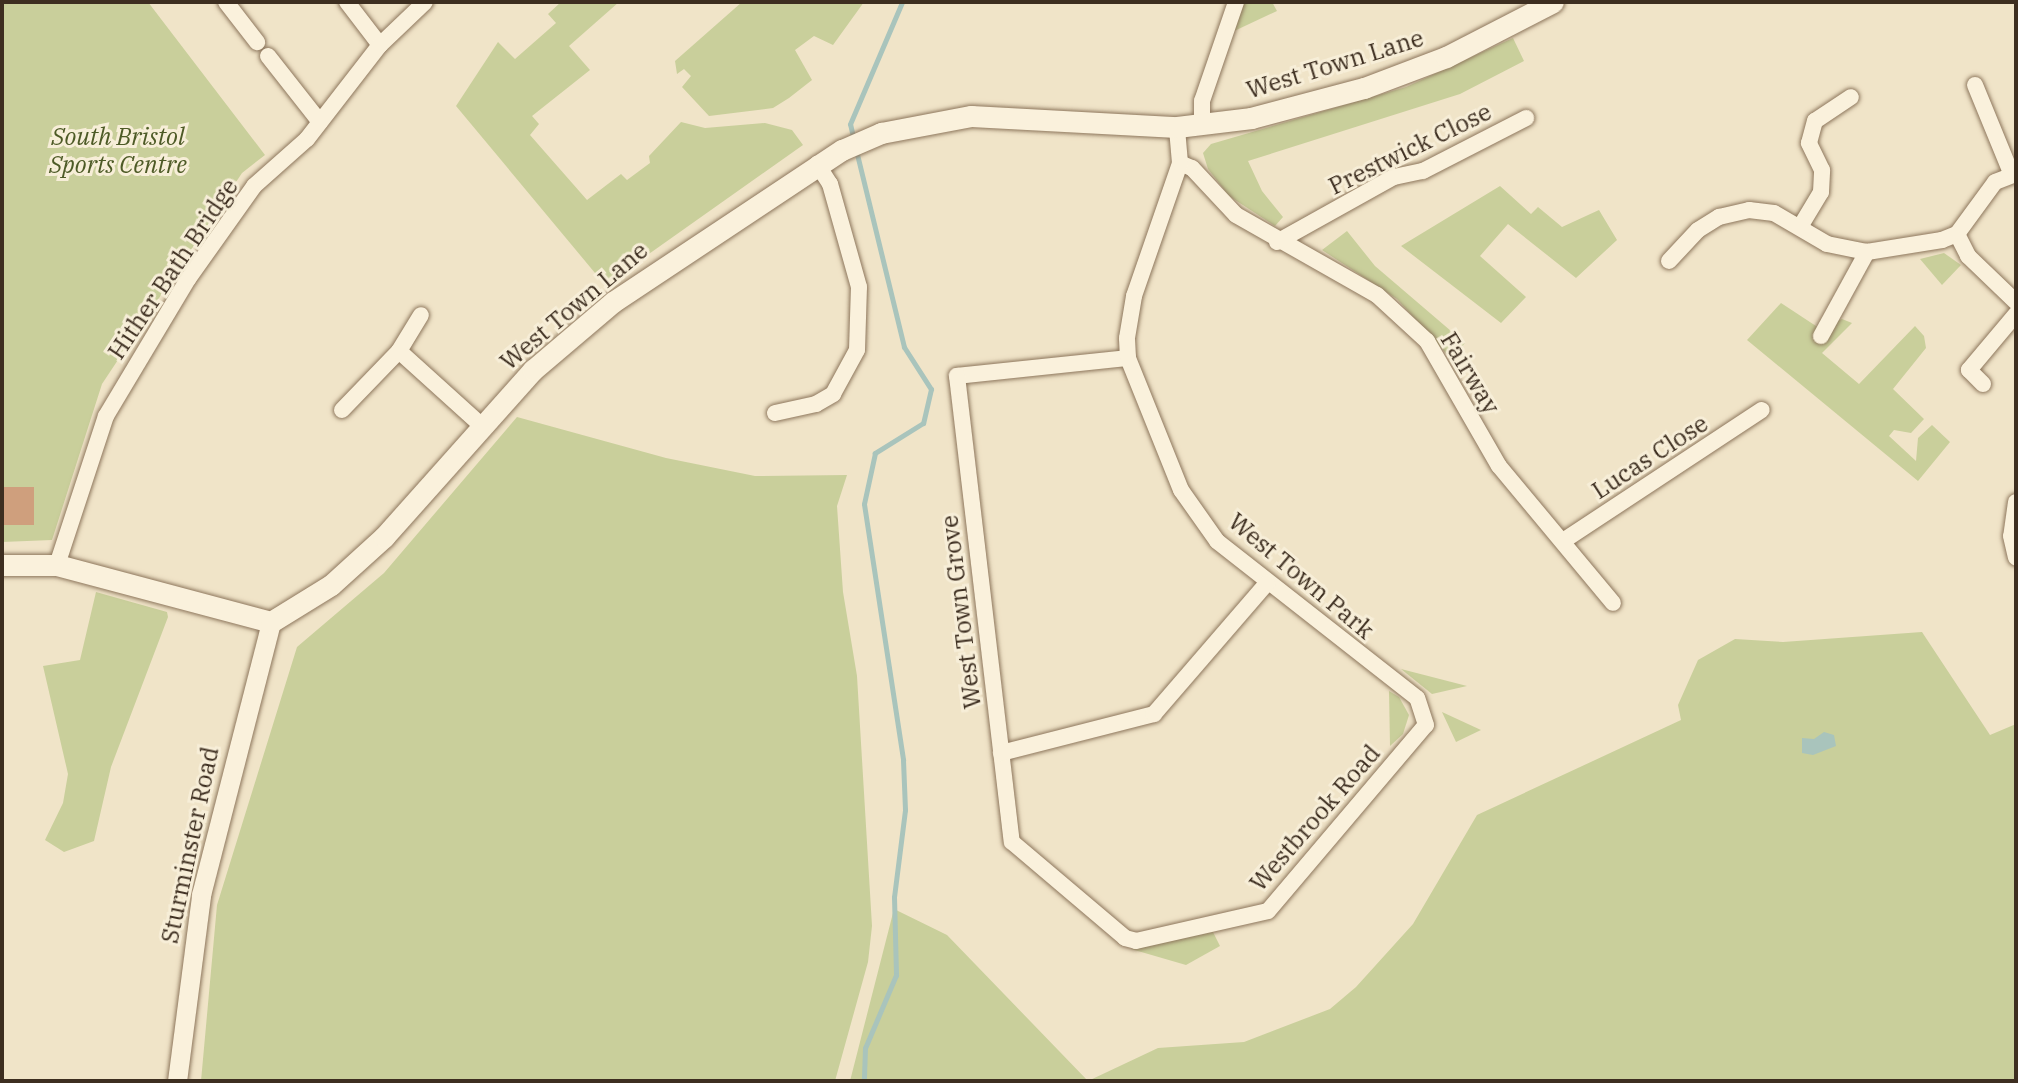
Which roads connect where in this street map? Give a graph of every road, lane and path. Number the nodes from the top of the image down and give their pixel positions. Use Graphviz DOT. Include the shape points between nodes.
graph roads {
  1 [pos="226,2"];
  2 [pos="346,2"];
  3 [pos="425,2"];
  4 [pos="1236,2"];
  5 [pos="1553,2"];
  6 [pos="257,42"];
  7 [pos="380,45"];
  8 [pos="268,56"];
  9 [pos="1975,85"];
  10 [pos="1851,97"];
  11 [pos="1526,118"];
  12 [pos="320,122"];
  13 [pos="1202,124"];
  14 [pos="1177,127"];
  15 [pos="1180,163"];
  16 [pos="817,164"];
  17 [pos="2014,175"];
  18 [pos="1800,227"];
  19 [pos="1957,234"];
  20 [pos="1277,242"];
  21 [pos="1867,252"];
  22 [pos="1670,261"];
  23 [pos="2016,302"];
  24 [pos="2016,314"];
  25 [pos="421,315"];
  26 [pos="1821,336"];
  27 [pos="399,351"];
  28 [pos="1128,358"];
  29 [pos="1983,384"];
  30 [pos="342,410"];
  31 [pos="1762,410"];
  32 [pos="775,413"];
  33 [pos="481,425"];
  34 [pos="2016,502"];
  35 [pos="1563,541"];
  36 [pos="2016,557"];
  37 [pos="2,565"];
  38 [pos="57,565"];
  39 [pos="1267,583"];
  40 [pos="1613,603"];
  41 [pos="271,622"];
  42 [pos="1426,724"];
  43 [pos="1001,754"];
  44 [pos="1012,842"];
  45 [pos="177,1081"];
  1 -- 6 [label="street"];
  2 -- 7 [label="street"];
  3 -- 7 [label="street, Hither Bath Bridge"];
  4 -- 13 [label="street, West Town Lane" via="1202,101"];
  5 -- 13 [label="main road, West Town Lane" via="1446,57 1364,88 1251,118"];
  7 -- 12 [label="street, Hither Bath Bridge"];
  8 -- 12 [label="street"];
  9 -- 17 [label="street"];
  10 -- 18 [label="street" via="1815,121 1809,143 1822,170 1821,191"];
  11 -- 20 [label="street, Prestwick Close" via="1423,171 1394,177"];
  12 -- 38 [label="street, Hither Bath Bridge" via="254,186 123,385 106,416"];
  13 -- 14 [label="main road, West Town Lane"];
  14 -- 15 [label="street, West Town Park"];
  14 -- 16 [label="main road, West Town Lane" via="971,116 870,138"];
  15 -- 20 [label="street, Fairway" via="1192,168 1236,215"];
  15 -- 28 [label="street, West Town Park" via="1131,308"];
  16 -- 32 [label="street" via="830,184 859,287 857,350 833,394 816,404"];
  16 -- 33 [label="main road, West Town Lane" via="613,302 533,369"];
  17 -- 19 [label="street" via="1983,194"];
  18 -- 21 [label="street" via="1827,244"];
  18 -- 22 [label="street" via="1774,213 1749,210 1718,217"];
  19 -- 21 [label="street"];
  19 -- 23 [label="street" via="1968,256"];
  20 -- 35 [label="street, Fairway" via="1377,295 1427,341 1499,466"];
  21 -- 26 [label="street"];
  24 -- 29 [label="street" via="1969,370"];
  25 -- 27 [label="street"];
  27 -- 30 [label="street"];
  27 -- 33 [label="street"];
  28 -- 39 [label="street, West Town Park" via="1181,490 1217,541"];
  28 -- 43 [label="street, West Town Grove" via="957,376"];
  31 -- 35 [label="street, Lucas Close"];
  33 -- 41 [label="main road, West Town Lane" via="384,537 331,585"];
  34 -- 36 [label="street" via="2011,536"];
  35 -- 40 [label="street, Fairway"];
  37 -- 38 [label="main road"];
  38 -- 41 [label="main road"];
  39 -- 42 [label="street, West Town Park" via="1418,698"];
  39 -- 43 [label="street" via="1154,714"];
  41 -- 45 [label="street, Sturminster Road" via="201,895"];
  42 -- 44 [label="street, Westbrook Road" via="1268,911 1136,941 1125,938"];
  43 -- 44 [label="street, West Town Grove"];
}
